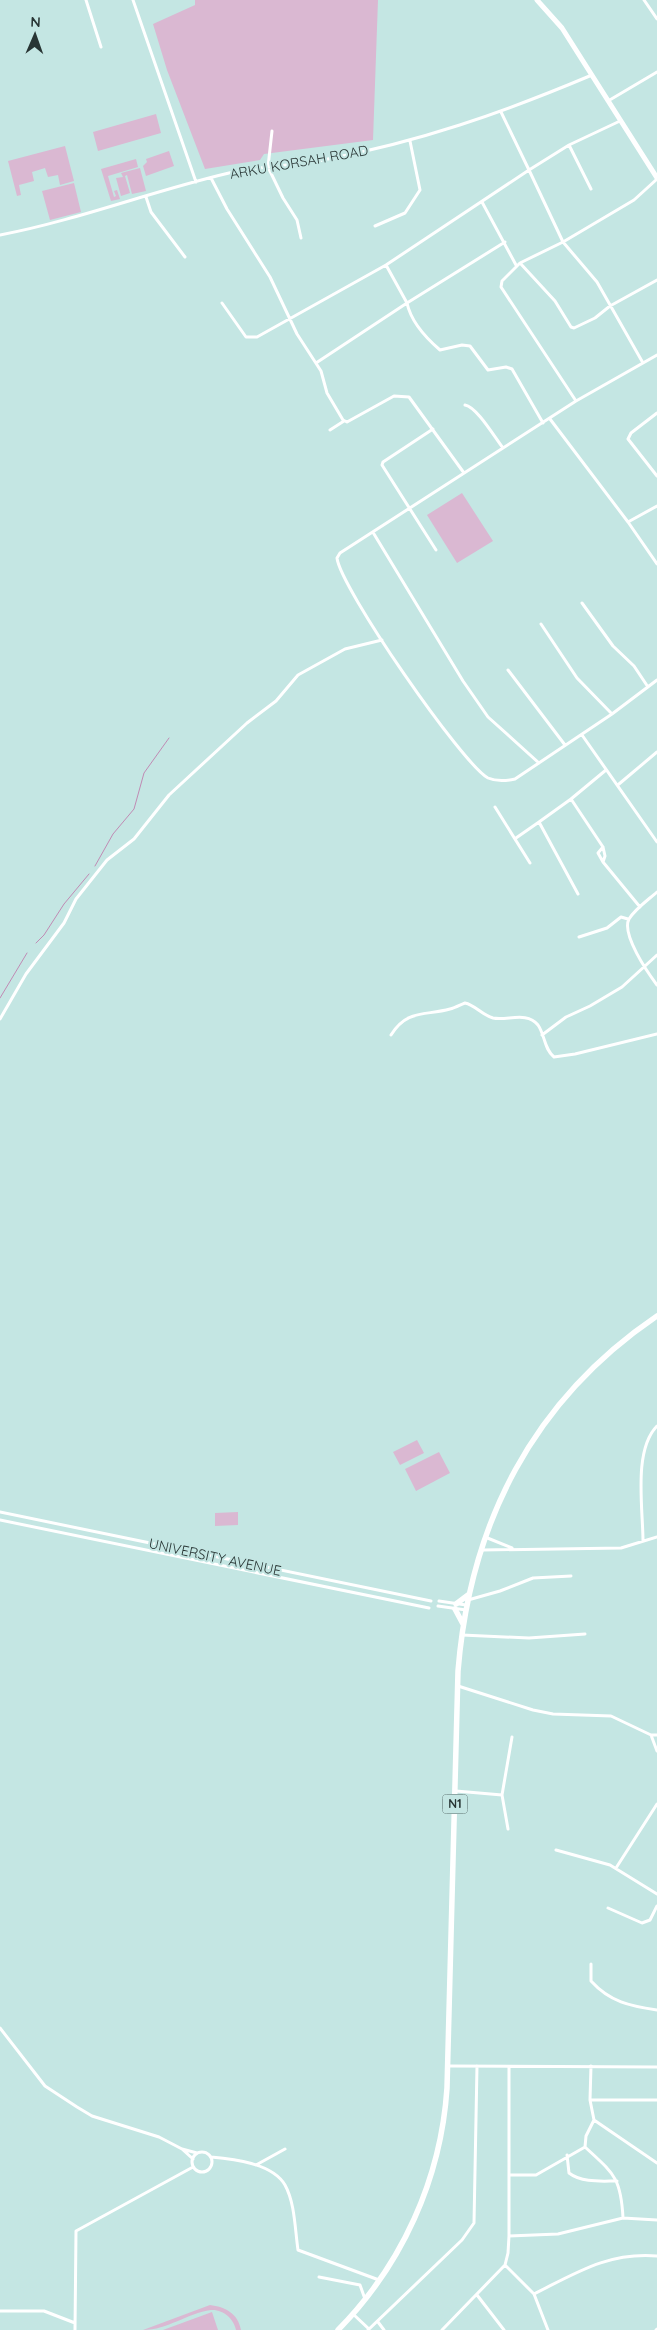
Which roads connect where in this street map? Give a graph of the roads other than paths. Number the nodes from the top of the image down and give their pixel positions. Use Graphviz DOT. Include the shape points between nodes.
graph roads {
  1 [pos="86,0"];
  2 [pos="133,0"];
  3 [pos="537,0"];
  4 [pos="644,0"];
  5 [pos="657,19"];
  6 [pos="101,47"];
  7 [pos="657,72"];
  8 [pos="593,75"];
  9 [pos="608,101"];
  10 [pos="501,112"];
  11 [pos="620,121"];
  12 [pos="272,131"];
  13 [pos="410,141"];
  14 [pos="569,145"];
  15 [pos="268,167"];
  16 [pos="529,170"];
  17 [pos="211,178"];
  18 [pos="657,179"];
  19 [pos="196,182"];
  20 [pos="591,189"];
  21 [pos="146,197"];
  22 [pos="482,202"];
  23 [pos="375,226"];
  24 [pos="0,235"];
  25 [pos="301,238"];
  26 [pos="505,242"];
  27 [pos="563,242"];
  28 [pos="185,257"];
  29 [pos="520,263"];
  30 [pos="386,265"];
  31 [pos="516,266"];
  32 [pos="657,280"];
  33 [pos="222,303"];
  34 [pos="407,303"];
  35 [pos="610,306"];
  36 [pos="291,318"];
  37 [pos="657,355"];
  38 [pos="316,363"];
  39 [pos="643,363"];
  40 [pos="576,401"];
  41 [pos="465,405"];
  42 [pos="657,414"];
  43 [pos="550,418"];
  44 [pos="344,421"];
  45 [pos="543,423"];
  46 [pos="433,429"];
  47 [pos="330,430"];
  48 [pos="503,448"];
  49 [pos="464,473"];
  50 [pos="657,476"];
  51 [pos="657,506"];
  52 [pos="411,508"];
  53 [pos="628,522"];
  54 [pos="374,534"];
  55 [pos="436,550"];
  56 [pos="657,564"];
  57 [pos="582,603"];
  58 [pos="540,624"];
  59 [pos="382,640"];
  60 [pos="508,670"];
  61 [pos="657,680"];
  62 [pos="648,687"];
  63 [pos="612,714"];
  64 [pos="582,735"];
  65 [pos="565,745"];
  66 [pos="657,752"];
  67 [pos="539,763"];
  68 [pos="606,770"];
  69 [pos="618,784"];
  70 [pos="571,799"];
  71 [pos="495,807"];
  72 [pos="539,822"];
  73 [pos="516,838"];
  74 [pos="657,842"];
  75 [pos="603,846"];
  76 [pos="603,862"];
  77 [pos="530,863"];
  78 [pos="657,892"];
  79 [pos="578,894"];
  80 [pos="640,907"];
  81 [pos="628,920"];
  82 [pos="580,937"];
  83 [pos="657,956"];
  84 [pos="645,964"];
  85 [pos="657,985"];
  86 [pos="0,1019"];
  87 [pos="657,1034"];
  88 [pos="392,1035"];
  89 [pos="542,1035"];
  90 [pos="657,1316"];
  91 [pos="657,1426"];
  92 [pos="0,1512"];
  93 [pos="0,1520"];
  94 [pos="484,1536"];
  95 [pos="657,1537"];
  96 [pos="643,1542"];
  97 [pos="512,1548"];
  98 [pos="480,1550"];
  99 [pos="572,1576"];
  100 [pos="431,1601"];
  101 [pos="439,1601"];
  102 [pos="467,1602"];
  103 [pos="438,1606"];
  104 [pos="455,1606"];
  105 [pos="430,1608"];
  106 [pos="463,1624"];
  107 [pos="462,1634"];
  108 [pos="585,1634"];
  109 [pos="458,1686"];
  110 [pos="651,1735"];
  111 [pos="657,1735"];
  112 [pos="512,1737"];
  113 [pos="657,1751"];
  114 [pos="455,1791"];
  115 [pos="502,1795"];
  116 [pos="657,1804"];
  117 [pos="508,1829"];
  118 [pos="556,1850"];
  119 [pos="616,1868"];
  120 [pos="657,1894"];
  121 [pos="657,1906"];
  122 [pos="608,1908"];
  123 [pos="592,1964"];
  124 [pos="657,2010"];
  125 [pos="0,2028"];
  126 [pos="447,2066"];
  127 [pos="477,2066"];
  128 [pos="591,2066"];
  129 [pos="509,2067"];
  130 [pos="657,2067"];
  131 [pos="590,2100"];
  132 [pos="657,2100"];
  133 [pos="594,2120"];
  134 [pos="585,2147"];
  135 [pos="182,2149"];
  136 [pos="285,2149"];
  137 [pos="197,2153"];
  138 [pos="567,2155"];
  139 [pos="211,2157"];
  140 [pos="193,2159"];
  141 [pos="657,2163"];
  142 [pos="255,2166"];
  143 [pos="193,2167"];
  144 [pos="509,2175"];
  145 [pos="617,2180"];
  146 [pos="623,2218"];
  147 [pos="657,2220"];
  148 [pos="509,2236"];
  149 [pos="657,2256"];
  150 [pos="504,2264"];
  151 [pos="319,2277"];
  152 [pos="380,2280"];
  153 [pos="534,2294"];
  154 [pos="477,2295"];
  155 [pos="366,2300"];
  156 [pos="0,2311"];
  157 [pos="353,2314"];
  158 [pos="378,2322"];
  159 [pos="75,2323"];
  160 [pos="368,2329"];
  161 [pos="75,2330"];
  162 [pos="338,2330"];
  163 [pos="384,2330"];
  164 [pos="442,2330"];
  165 [pos="504,2330"];
  166 [pos="548,2330"];
  1 -- 6 [label="street"];
  2 -- 19 [label="street"];
  3 -- 8 [label="main road" via="562,28"];
  4 -- 5 [label="street"];
  7 -- 9 [label="street"];
  8 -- 9 [label="main road"];
  8 -- 10 [label="street, ARKU KORSAH ROAD"];
  9 -- 11 [label="main road"];
  10 -- 13 [label="street, ARKU KORSAH ROAD"];
  10 -- 16 [label="street"];
  11 -- 14 [label="street"];
  11 -- 18 [label="main road"];
  12 -- 15 [label="street"];
  13 -- 15 [label="street, ARKU KORSAH ROAD" via="317,162"];
  13 -- 23 [label="street" via="420,190 405,213"];
  14 -- 16 [label="street"];
  14 -- 20 [label="street"];
  15 -- 17 [label="street, ARKU KORSAH ROAD"];
  15 -- 25 [label="street" via="297,220"];
  16 -- 22 [label="street"];
  16 -- 27 [label="street"];
  17 -- 19 [label="street, ARKU KORSAH ROAD"];
  17 -- 36 [label="street"];
  18 -- 27 [label="street" via="634,200"];
  19 -- 21 [label="street, ARKU KORSAH ROAD"];
  21 -- 24 [label="street, ARKU KORSAH ROAD"];
  21 -- 28 [label="street" via="151,212"];
  22 -- 26 [label="street"];
  22 -- 30 [label="street"];
  26 -- 31 [label="street"];
  26 -- 34 [label="street"];
  27 -- 29 [label="street"];
  27 -- 35 [label="street" via="596,282"];
  29 -- 31 [label="street"];
  29 -- 35 [label="street" via="555,302 571,327 577,328"];
  30 -- 34 [label="street"];
  30 -- 36 [label="street"];
  31 -- 40 [label="street" via="502,281 502,287"];
  32 -- 35 [label="street"];
  33 -- 36 [label="street" via="249,339"];
  34 -- 38 [label="street"];
  34 -- 45 [label="street" via="417,324 440,350 465,344 488,370 512,369"];
  35 -- 39 [label="street"];
  36 -- 38 [label="street" via="297,334"];
  37 -- 39 [label="street"];
  38 -- 44 [label="street" via="329,398"];
  39 -- 40 [label="street"];
  40 -- 43 [label="street"];
  41 -- 48 [label="street" via="471,406"];
  42 -- 50 [label="street" via="631,433 628,439"];
  43 -- 45 [label="street"];
  43 -- 53 [label="street"];
  44 -- 46 [label="street" via="394,396 404,395 409,397"];
  44 -- 47 [label="street"];
  45 -- 48 [label="street"];
  46 -- 49 [label="street"];
  46 -- 52 [label="street" via="382,463"];
  48 -- 49 [label="street"];
  49 -- 52 [label="street"];
  51 -- 53 [label="street"];
  52 -- 54 [label="street"];
  52 -- 55 [label="street"];
  53 -- 56 [label="street"];
  54 -- 59 [label="street" via="340,553 337,558 342,575"];
  54 -- 67 [label="street" via="488,717"];
  57 -- 62 [label="street"];
  58 -- 63 [label="street" via="577,678"];
  59 -- 67 [label="street" via="456,745 487,777 496,781 514,779"];
  59 -- 86 [label="street" via="345,649 298,675 276,701 247,723 169,795 134,839 108,860 76,899"];
  60 -- 65 [label="street"];
  61 -- 62 [label="street"];
  62 -- 63 [label="street"];
  63 -- 64 [label="street"];
  64 -- 65 [label="street"];
  64 -- 68 [label="street"];
  65 -- 67 [label="street"];
  66 -- 69 [label="street"];
  68 -- 69 [label="street"];
  68 -- 70 [label="street"];
  69 -- 74 [label="street"];
  70 -- 72 [label="street"];
  70 -- 75 [label="street"];
  71 -- 73 [label="street"];
  72 -- 73 [label="street"];
  72 -- 79 [label="street"];
  73 -- 77 [label="street"];
  75 -- 76 [label="street"];
  75 -- 76 [label="street" via="598,853"];
  76 -- 80 [label="street"];
  78 -- 80 [label="street"];
  80 -- 81 [label="street"];
  81 -- 82 [label="street" via="621,918 607,928"];
  81 -- 84 [label="street" via="629,936"];
  83 -- 84 [label="street"];
  84 -- 85 [label="street"];
  84 -- 89 [label="street" via="622,987 566,1017"];
  87 -- 89 [label="street" via="563,1057 549,1053"];
  88 -- 89 [label="street" via="402,1021 410,1017 465,1003 490,1017 532,1020"];
  90 -- 94 [label="highway, N1" via="591,1370 549,1418 508,1482"];
  91 -- 96 [label="street" via="645,1444 642,1458"];
  92 -- 100 [label="street, UNIVERSITY AVENUE"];
  93 -- 105 [label="street, UNIVERSITY AVENUE"];
  94 -- 97 [label="street"];
  94 -- 98 [label="highway, N1"];
  95 -- 96 [label="street"];
  96 -- 97 [label="street" via="612,1549"];
  97 -- 98 [label="street" via="507,1551"];
  98 -- 102 [label="highway, N1"];
  99 -- 102 [label="street" via="533,1578"];
  101 -- 104 [label="street"];
  102 -- 104 [label="highway"];
  102 -- 104 [label="street"];
  102 -- 106 [label="highway, N1"];
  103 -- 104 [label="street"];
  104 -- 106 [label="highway"];
  106 -- 107 [label="highway, N1"];
  107 -- 108 [label="street" via="529,1638"];
  107 -- 109 [label="highway, N1"];
  109 -- 110 [label="street" via="553,1714 610,1716"];
  109 -- 114 [label="highway, N1"];
  110 -- 111 [label="street"];
  110 -- 113 [label="street"];
  112 -- 115 [label="street"];
  114 -- 115 [label="street"];
  114 -- 126 [label="highway, N1"];
  115 -- 117 [label="street"];
  116 -- 119 [label="street"];
  118 -- 119 [label="street"];
  119 -- 120 [label="street"];
  121 -- 122 [label="street" via="650,1920 642,1923"];
  123 -- 124 [label="street" via="591,1981 610,1998 622,2004"];
  125 -- 135 [label="street" via="45,2086 99,2118 159,2137"];
  126 -- 127 [label="street"];
  126 -- 152 [label="highway, N1" via="443,2123 430,2180 410,2230"];
  127 -- 129 [label="street"];
  127 -- 158 [label="street" via="474,2223 462,2240"];
  128 -- 129 [label="street"];
  128 -- 130 [label="street"];
  128 -- 131 [label="street"];
  129 -- 144 [label="street"];
  131 -- 132 [label="street"];
  131 -- 133 [label="street"];
  133 -- 134 [label="street" via="586,2136"];
  133 -- 141 [label="street"];
  134 -- 138 [label="street"];
  134 -- 145 [label="street"];
  135 -- 137 [label="street"];
  135 -- 140 [label="street"];
  136 -- 142 [label="street"];
  137 -- 139 [label="street"];
  137 -- 140 [label="street"];
  138 -- 144 [label="street" via="536,2175"];
  138 -- 145 [label="street" via="571,2175 588,2180"];
  139 -- 142 [label="street"];
  139 -- 143 [label="street" via="212,2165 207,2171"];
  140 -- 143 [label="street"];
  142 -- 152 [label="street" via="277,2176 284,2184 298,2250"];
  143 -- 159 [label="street" via="76,2231"];
  144 -- 148 [label="street"];
  145 -- 146 [label="street"];
  146 -- 147 [label="street"];
  146 -- 148 [label="street" via="558,2234"];
  148 -- 150 [label="street"];
  149 -- 153 [label="street" via="607,2260"];
  150 -- 153 [label="street"];
  150 -- 154 [label="street"];
  151 -- 155 [label="street" via="360,2285"];
  152 -- 155 [label="highway, N1"];
  153 -- 166 [label="street"];
  154 -- 164 [label="street"];
  154 -- 165 [label="street"];
  155 -- 157 [label="highway, N1"];
  156 -- 159 [label="street" via="44,2310"];
  157 -- 160 [label="street"];
  157 -- 162 [label="highway, N1"];
  158 -- 160 [label="street"];
  158 -- 163 [label="street"];
  159 -- 161 [label="street"];
}
